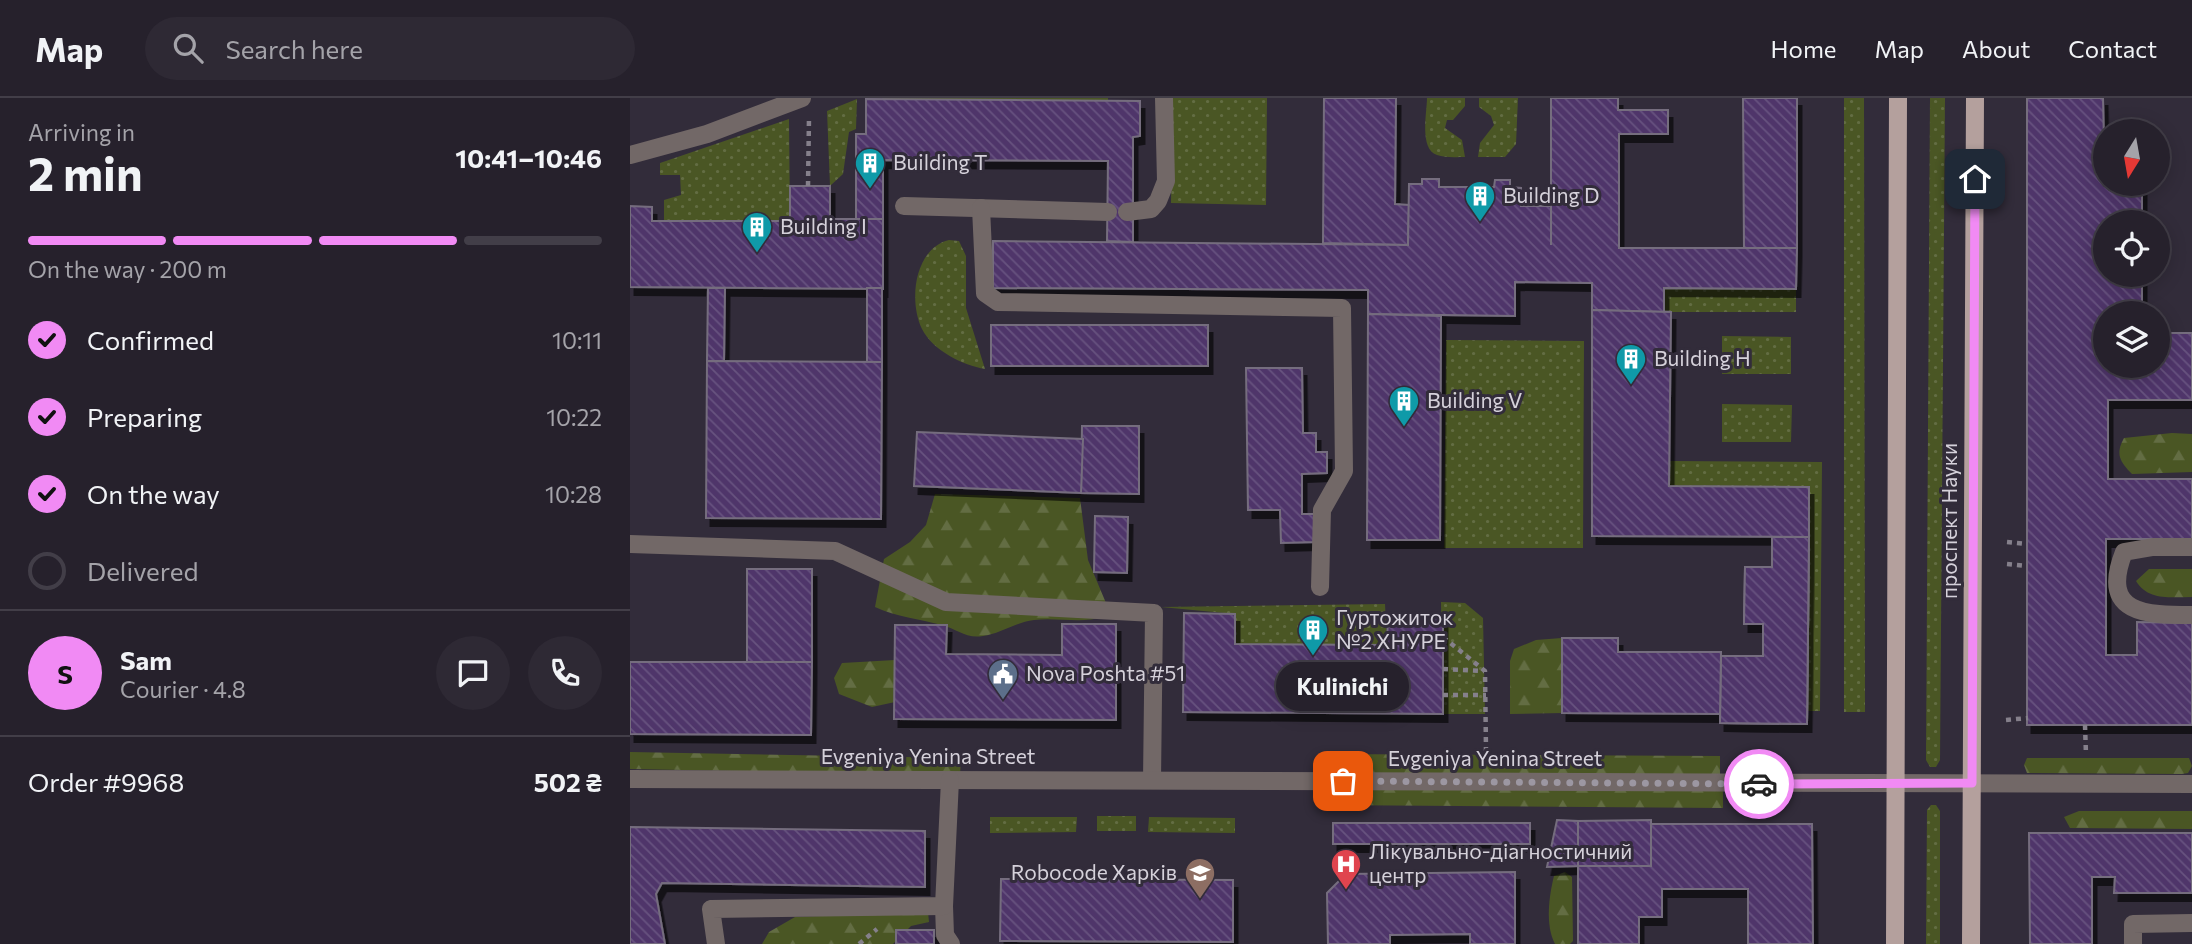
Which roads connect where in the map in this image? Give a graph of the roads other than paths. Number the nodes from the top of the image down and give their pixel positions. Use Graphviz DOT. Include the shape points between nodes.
graph roads {
  1 [pos="1164,98"];
  2 [pos="1898,98"];
  3 [pos="1975,98"];
  4 [pos="805,101"];
  5 [pos="630,155"];
  6 [pos="904,206"];
  7 [pos="981,208"];
  8 [pos="1108,212"];
  9 [pos="1127,212"];
  10 [pos="630,544"];
  11 [pos="2192,547"];
  12 [pos="1320,587"];
  13 [pos="2192,615"];
  14 [pos="630,779"];
  15 [pos="950,780"];
  16 [pos="1152,780"];
  17 [pos="1896,783"];
  18 [pos="1972,783"];
  19 [pos="2192,784"];
  20 [pos="944,906"];
  21 [pos="2192,923"];
  22 [pos="716,944"];
  23 [pos="951,944"];
  24 [pos="1895,944"];
  25 [pos="1971,944"];
  26 [pos="2133,944"];
  1 -- 9 [label="street" via="1163,191 1151,209"];
  2 -- 17 [label="main road"];
  3 -- 18 [label="main road, проспект Науки"];
  4 -- 5 [label="street"];
  6 -- 7 [label="street"];
  7 -- 8 [label="street"];
  7 -- 12 [label="street" via="985,293 998,302 1342,307 1345,471 1322,510"];
  10 -- 16 [label="street" via="835,551 946,602 1154,613"];
  11 -- 13 [label="street" via="2124,552 2118,580 2128,607 2138,613"];
  14 -- 15 [label="street, Evgeniya Yenina Street"];
  15 -- 16 [label="street, Evgeniya Yenina Street"];
  15 -- 20 [label="street"];
  16 -- 17 [label="street, Evgeniya Yenina Street"];
  17 -- 18 [label="street, Evgeniya Yenina Street"];
  17 -- 24 [label="main road"];
  18 -- 19 [label="street, Evgeniya Yenina Street"];
  18 -- 25 [label="main road, проспект Науки"];
  20 -- 22 [label="street" via="711,909"];
  20 -- 23 [label="street" via="945,935"];
  21 -- 26 [label="street" via="2133,924"];
}
